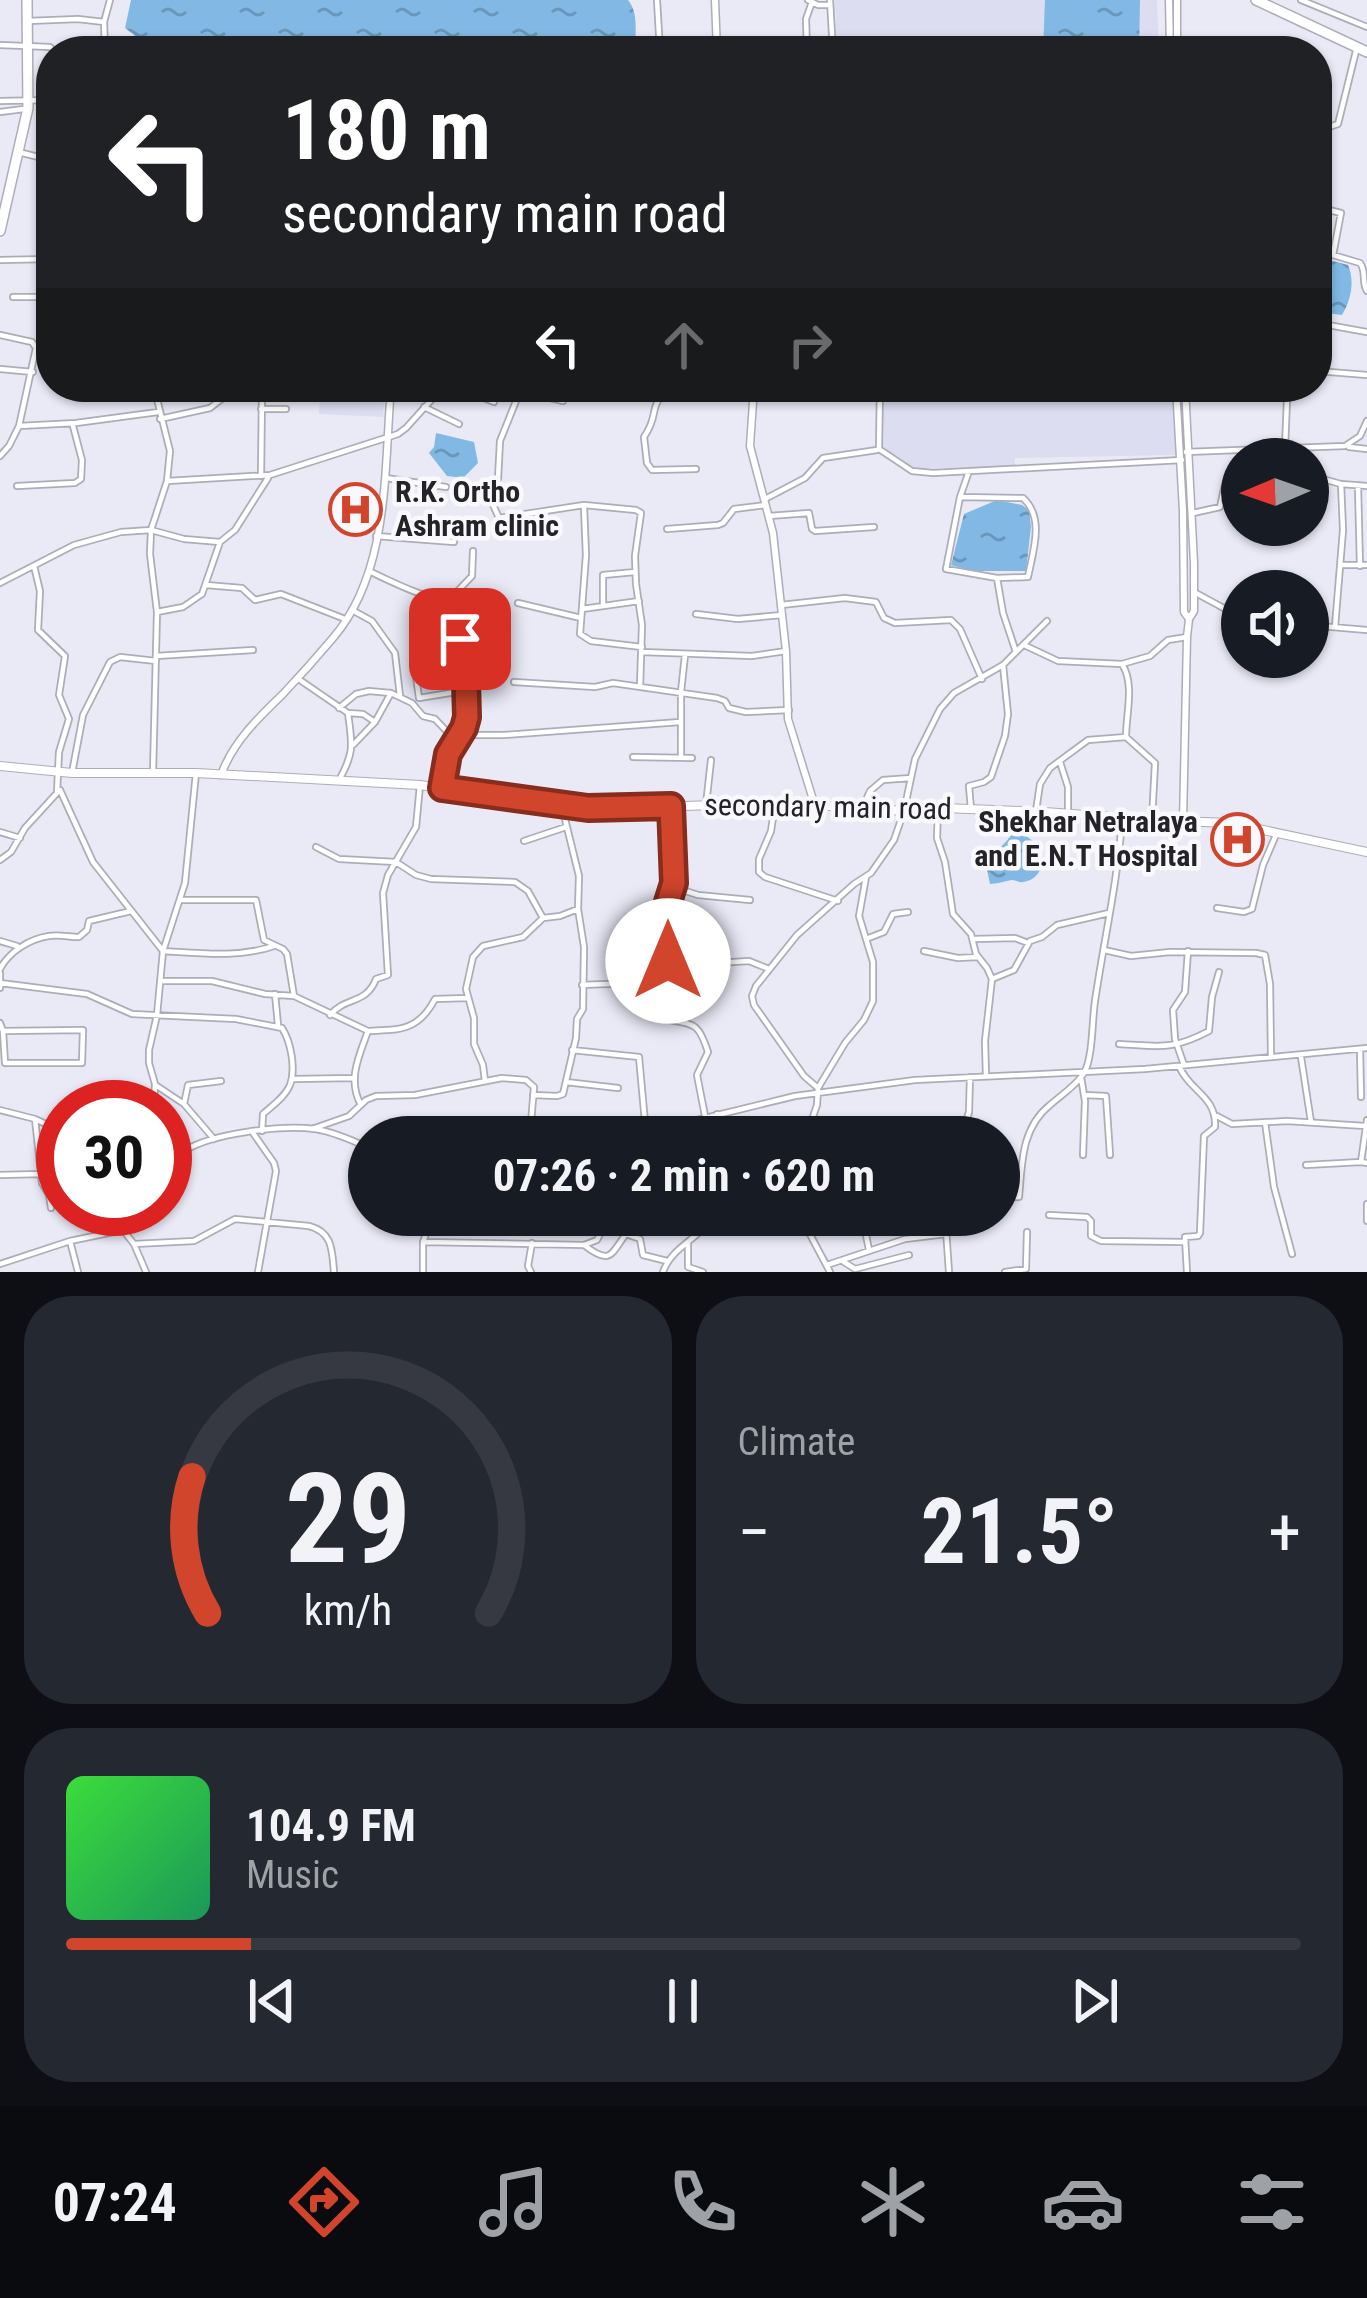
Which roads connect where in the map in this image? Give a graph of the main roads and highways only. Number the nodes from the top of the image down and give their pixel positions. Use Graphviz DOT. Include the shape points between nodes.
graph roads {
  1 [pos="27,0"];
  2 [pos="1256,0"];
  3 [pos="1362,50"];
  4 [pos="4,199"];
  5 [pos="0,231"];
  6 [pos="0,766"];
  7 [pos="1367,852"];
  1 -- 4 [label="main road" via="28,104"];
  2 -- 3 [label="main road"];
  4 -- 5 [label="main road"];
  6 -- 7 [label="main road, secondary main road" via="420,784 588,808 775,804 1230,823"];
}
